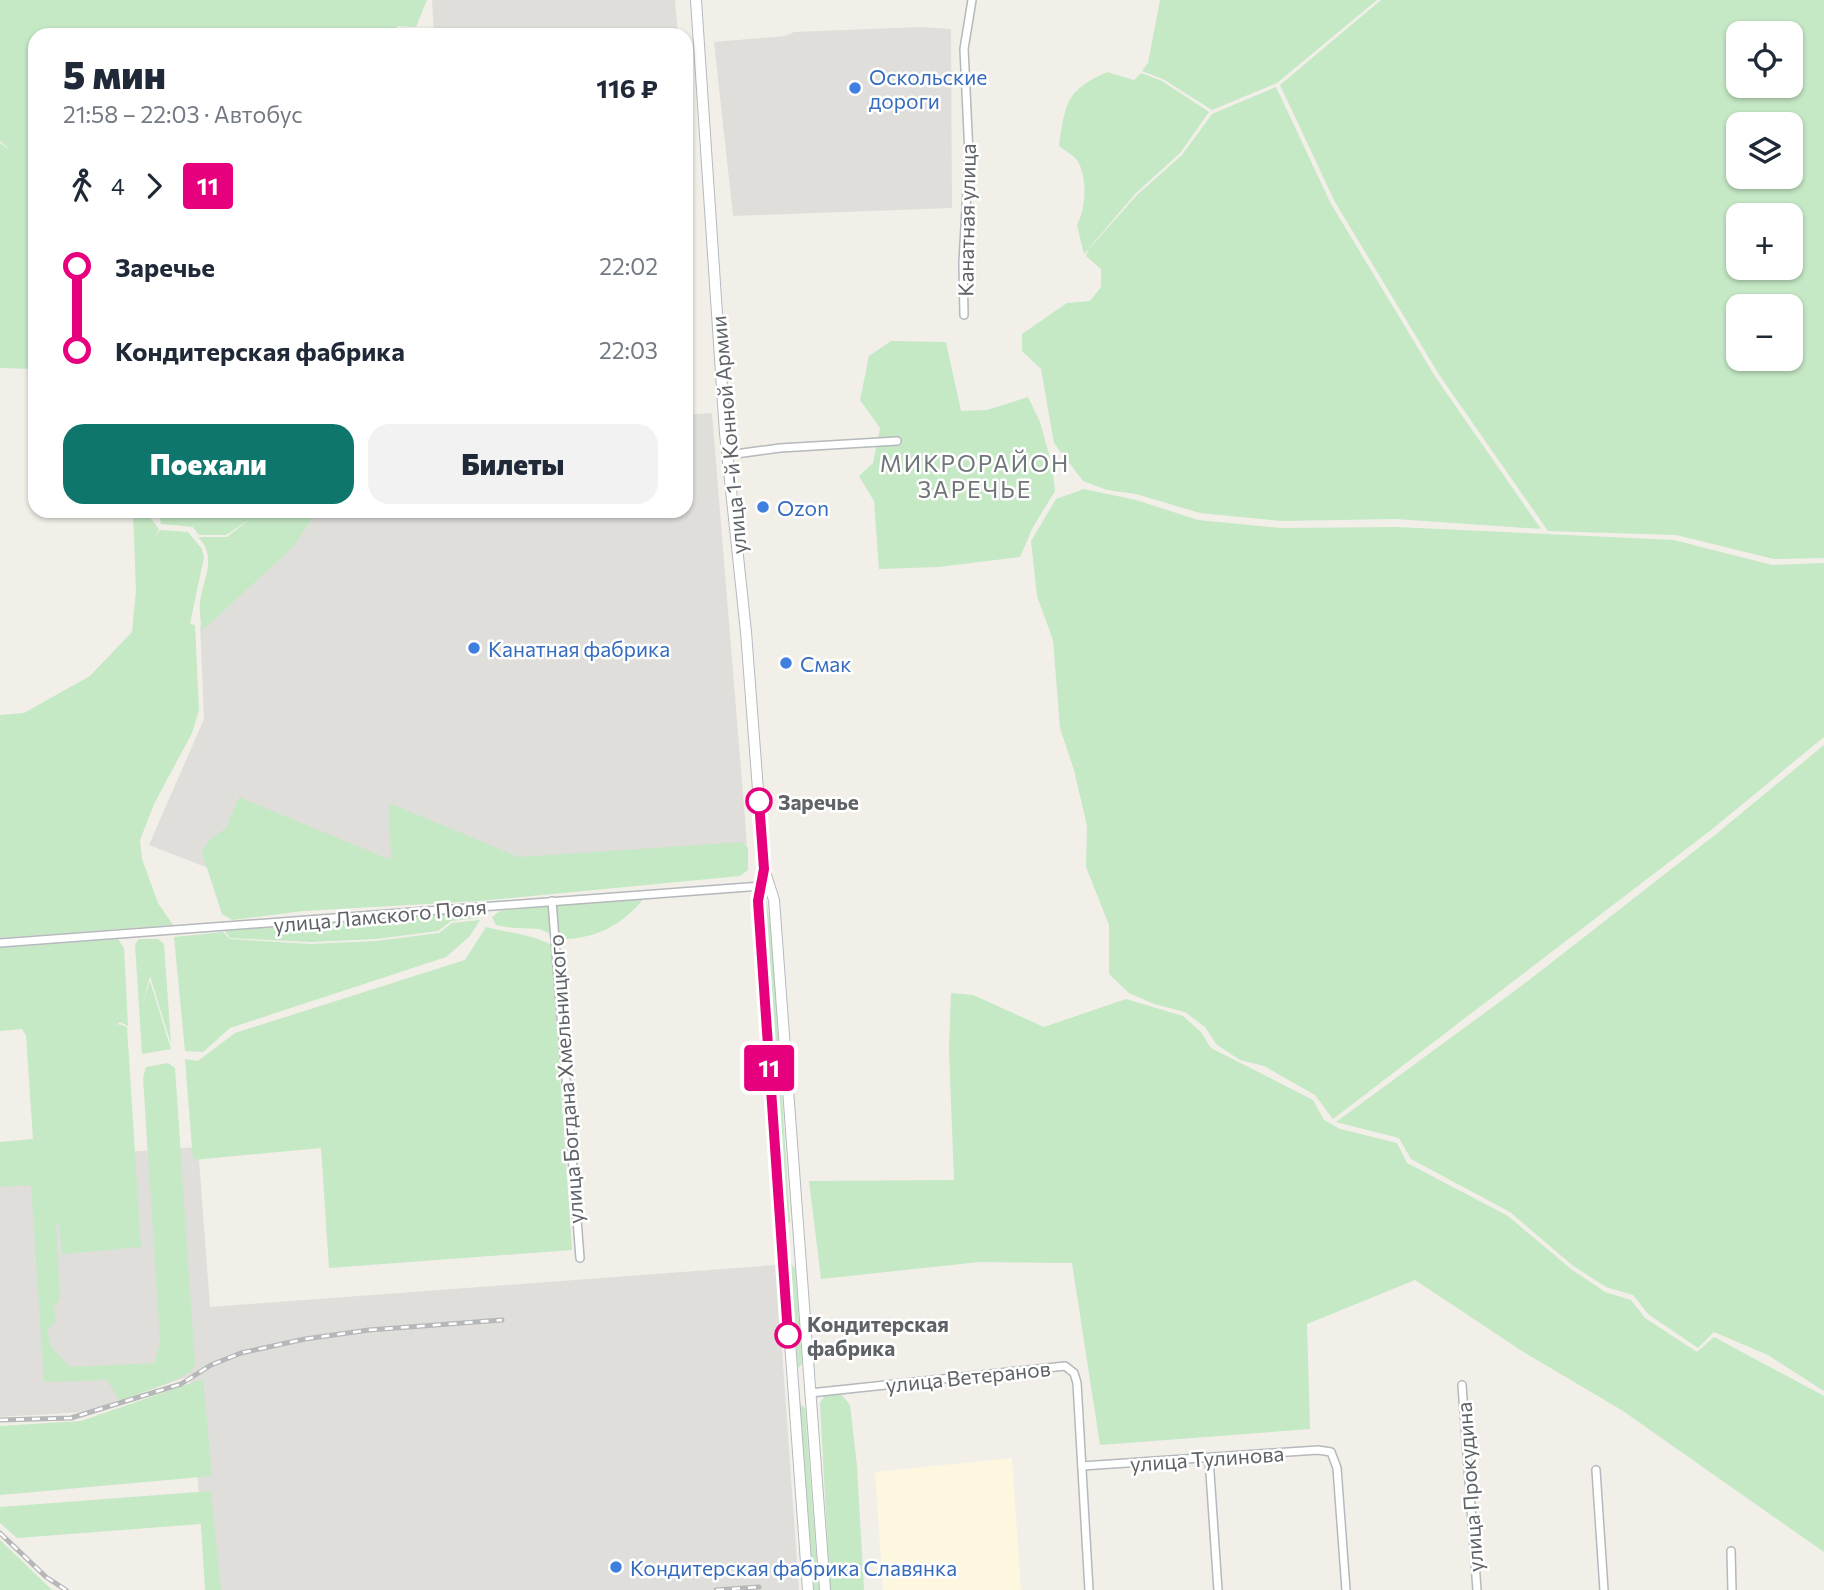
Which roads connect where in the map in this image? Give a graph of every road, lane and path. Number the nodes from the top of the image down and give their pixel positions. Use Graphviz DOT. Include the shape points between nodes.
graph roads {
  1 [pos="696,0"];
  2 [pos="972,0"];
  3 [pos="964,315"];
  4 [pos="897,441"];
  5 [pos="728,455"];
  6 [pos="764,869"];
  7 [pos="761,886"];
  8 [pos="552,901"];
  9 [pos="0,943"];
  10 [pos="800,1245"];
  11 [pos="781,1247"];
  12 [pos="580,1258"];
  13 [pos="1462,1385"];
  14 [pos="792,1390"];
  15 [pos="810,1390"];
  16 [pos="1209,1458"];
  17 [pos="1082,1466"];
  18 [pos="1596,1470"];
  19 [pos="1731,1550"];
  20 [pos="808,1590"];
  21 [pos="825,1590"];
  22 [pos="1089,1590"];
  23 [pos="1218,1590"];
  24 [pos="1346,1590"];
  25 [pos="1477,1590"];
  26 [pos="1604,1590"];
  27 [pos="1732,1590"];
  1 -- 5 [label="main road, улица 1-й Конной Армии"];
  2 -- 3 [label="street, Канатная улица" via="964,50 969,154"];
  4 -- 5 [label="street"];
  5 -- 6 [label="main road, улица 1-й Конной Армии"];
  6 -- 7 [label="main road, улица 1-й Конной Армии"];
  6 -- 10 [label="main road, улица 1-й Конной Армии" via="774,900"];
  7 -- 8 [label="street, улица Ламского Поля"];
  7 -- 11 [label="main road, улица 1-й Конной Армии" via="758,901"];
  8 -- 9 [label="street, улица Ламского Поля"];
  8 -- 12 [label="street, улица Богдана Хмельницкого"];
  10 -- 11 [label="main road"];
  10 -- 15 [label="main road, улица 1-й Конной Армии"];
  11 -- 14 [label="main road, улица 1-й Конной Армии"];
  13 -- 25 [label="street, улица Прокудина"];
  14 -- 15 [label="main road"];
  14 -- 20 [label="main road, улица 1-й Конной Армии"];
  15 -- 17 [label="street, улица Ветеранов" via="1065,1366 1077,1383"];
  15 -- 21 [label="main road, улица 1-й Конной Армии"];
  16 -- 17 [label="street, улица Тулинова"];
  16 -- 23 [label="street"];
  16 -- 24 [label="street, улица Тулинова" via="1331,1452 1337,1468"];
  17 -- 22 [label="street, улица Ветеранов"];
  18 -- 26 [label="street"];
  19 -- 27 [label="street"];
}
